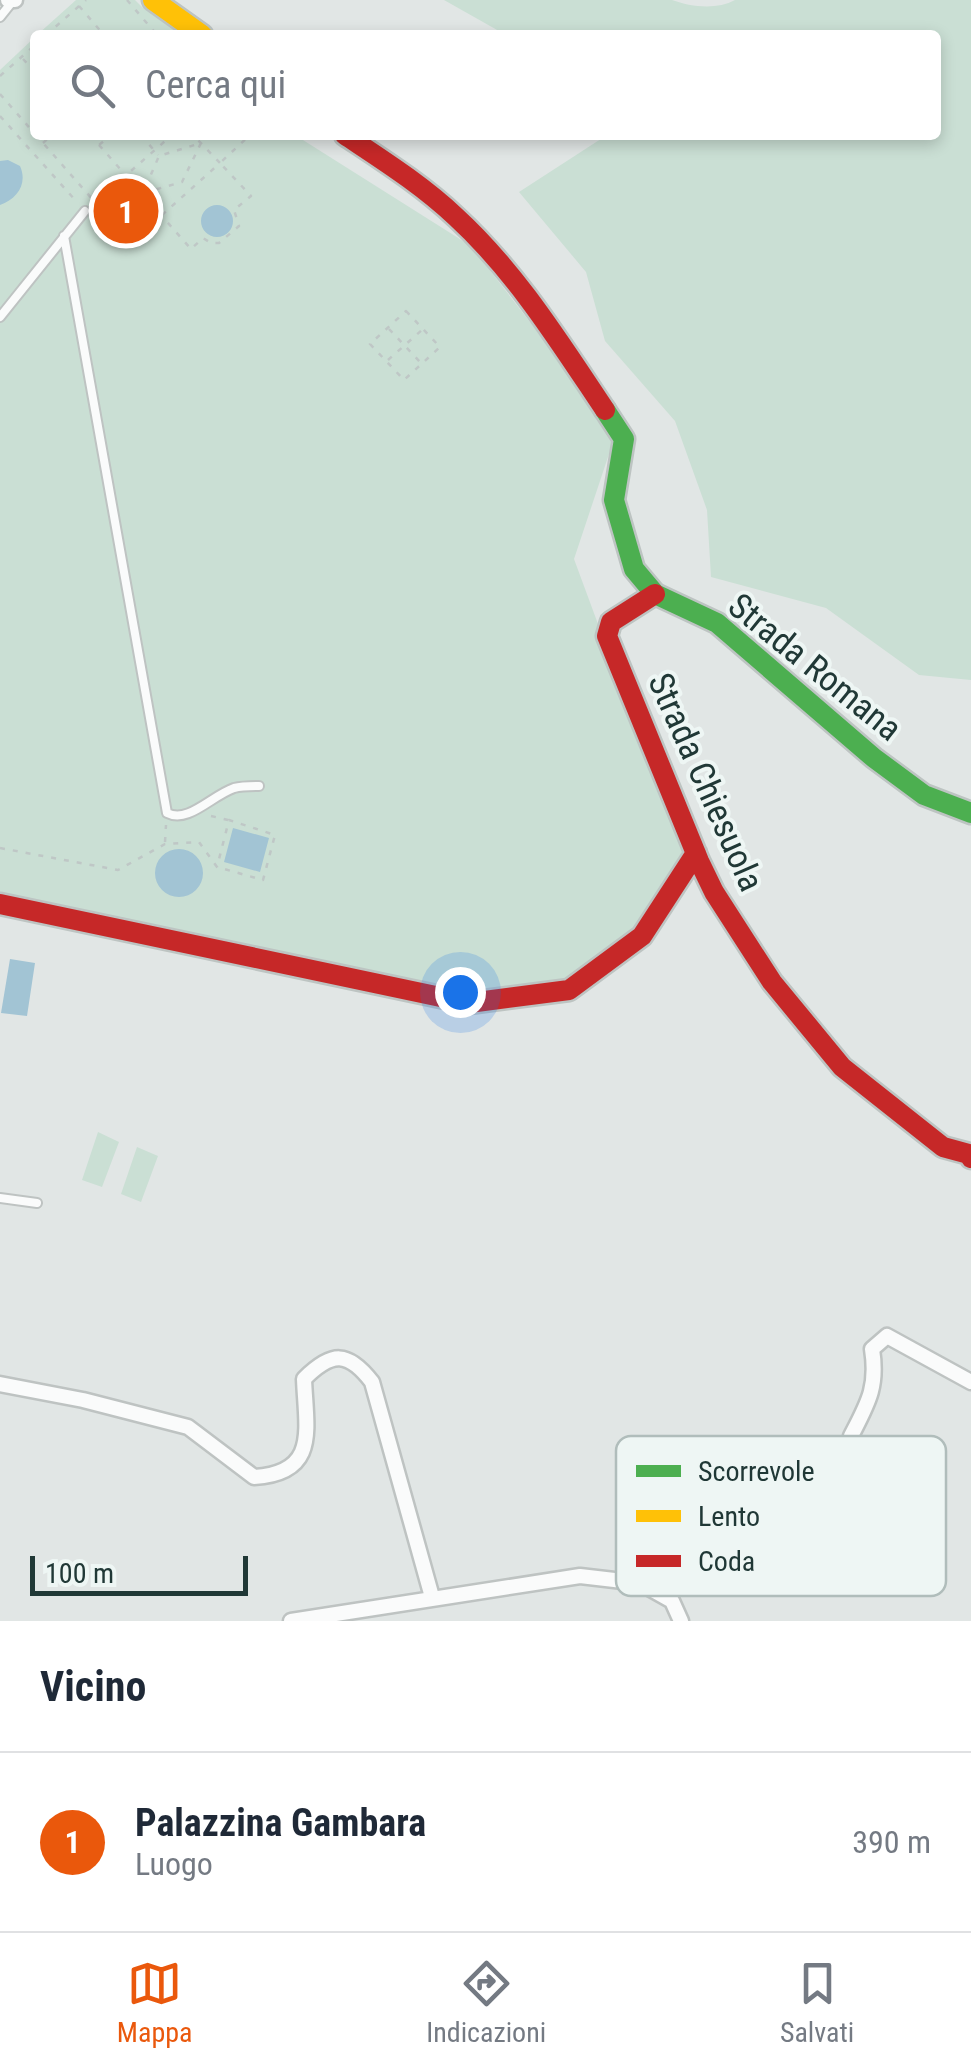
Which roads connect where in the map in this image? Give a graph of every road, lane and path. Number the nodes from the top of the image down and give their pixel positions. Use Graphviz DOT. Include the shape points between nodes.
graph roads {
  1 [pos="86,0"];
  2 [pos="127,0"];
  3 [pos="153,0"];
  4 [pos="12,1"];
  5 [pos="79,6"];
  6 [pos="0,17"];
  7 [pos="54,30"];
  8 [pos="100,30"];
  9 [pos="154,30"];
  10 [pos="195,30"];
  11 [pos="30,49"];
  12 [pos="21,57"];
  13 [pos="30,67"];
  14 [pos="0,76"];
  15 [pos="0,94"];
  16 [pos="0,116"];
  17 [pos="30,127"];
  18 [pos="41,140"];
  19 [pos="46,140"];
  20 [pos="96,140"];
  21 [pos="105,140"];
  22 [pos="145,140"];
  23 [pos="166,140"];
  24 [pos="198,140"];
  25 [pos="245,140"];
  26 [pos="352,140"];
  27 [pos="43,143"];
  28 [pos="201,143"];
  29 [pos="100,145"];
  30 [pos="154,150"];
  31 [pos="159,156"];
  32 [pos="220,163"];
  33 [pos="126,175"];
  34 [pos="182,182"];
  35 [pos="190,191"];
  36 [pos="142,193"];
  37 [pos="96,202"];
  38 [pos="85,211"];
  39 [pos="162,215"];
  40 [pos="64,236"];
  41 [pos="0,317"];
  42 [pos="388,328"];
  43 [pos="423,330"];
  44 [pos="404,346"];
  45 [pos="386,362"];
  46 [pos="422,364"];
  47 [pos="654,594"];
  48 [pos="260,786"];
  49 [pos="167,813"];
  50 [pos="971,813"];
  51 [pos="189,815"];
  52 [pos="229,820"];
  53 [pos="165,844"];
  54 [pos="0,848"];
  55 [pos="696,854"];
  56 [pos="217,867"];
  57 [pos="0,904"];
  58 [pos="971,1158"];
  59 [pos="0,1198"];
  60 [pos="38,1203"];
  61 [pos="971,1382"];
  62 [pos="0,1384"];
  63 [pos="851,1436"];
  64 [pos="616,1580"];
  65 [pos="663,1596"];
  66 [pos="432,1597"];
  67 [pos="291,1621"];
  68 [pos="681,1621"];
  1 -- 5 [label="path"];
  2 -- 9 [label="path"];
  3 -- 10 [label="street"];
  4 -- 6 [label="lane"];
  5 -- 7 [label="path"];
  5 -- 8 [label="path"];
  11 -- 12 [label="path"];
  12 -- 13 [label="path"];
  12 -- 14 [label="path"];
  15 -- 17 [label="path"];
  16 -- 38 [label="path"];
  18 -- 27 [label="path"];
  19 -- 27 [label="path"];
  20 -- 29 [label="path"];
  21 -- 29 [label="path"];
  22 -- 30 [label="path"];
  23 -- 30 [label="path"];
  24 -- 28 [label="path"];
  25 -- 32 [label="path"];
  26 -- 47 [label="street" via="429,192 500,263 624,439 614,500 634,569"];
  27 -- 37 [label="path"];
  28 -- 31 [label="path"];
  28 -- 32 [label="path"];
  28 -- 34 [label="path"];
  29 -- 33 [label="path"];
  30 -- 31 [label="path"];
  30 -- 33 [label="path"];
  31 -- 36 [label="path"];
  32 -- 35 [label="path"];
  32 -- 39 [label="path" via="251,196 234,210 238,226 226,239 215,244 203,238 191,249"];
  33 -- 36 [label="path"];
  33 -- 37 [label="path"];
  34 -- 35 [label="path"];
  34 -- 36 [label="path"];
  35 -- 39 [label="path"];
  36 -- 39 [label="path"];
  37 -- 38 [label="path"];
  38 -- 40 [label="lane"];
  40 -- 41 [label="lane"];
  40 -- 49 [label="lane"];
  42 -- 43 [label="path" via="406,312"];
  42 -- 44 [label="path"];
  42 -- 45 [label="path" via="370,344"];
  43 -- 44 [label="path"];
  43 -- 46 [label="path" via="440,347"];
  44 -- 45 [label="path"];
  44 -- 46 [label="path"];
  45 -- 46 [label="path" via="404,380"];
  47 -- 50 [label="street, Strada Romana" via="717,623 874,758 924,795"];
  47 -- 55 [label="street, Strada Chiesuola" via="610,622 607,636"];
  48 -- 51 [label="lane" via="237,787"];
  49 -- 51 [label="lane"];
  49 -- 53 [label="path"];
  51 -- 52 [label="path"];
  52 -- 56 [label="path"];
  52 -- 56 [label="path" via="275,835 263,880"];
  53 -- 54 [label="path" via="118,870"];
  53 -- 56 [label="path" via="199,842"];
  55 -- 57 [label="street" via="642,936 569,990 470,1002"];
  55 -- 58 [label="street, Strada Chiesuola" via="772,982 842,1067 943,1147"];
  59 -- 60 [label="lane"];
  61 -- 63 [label="street" via="887,1336 872,1350 871,1398"];
  62 -- 66 [label="street" via="188,1426 254,1477 276,1476 306,1448 304,1380 319,1364 339,1357 357,1363 372,1382"];
  64 -- 66 [label="street" via="580,1576"];
  65 -- 68 [label="street"];
  66 -- 67 [label="street"];
}
